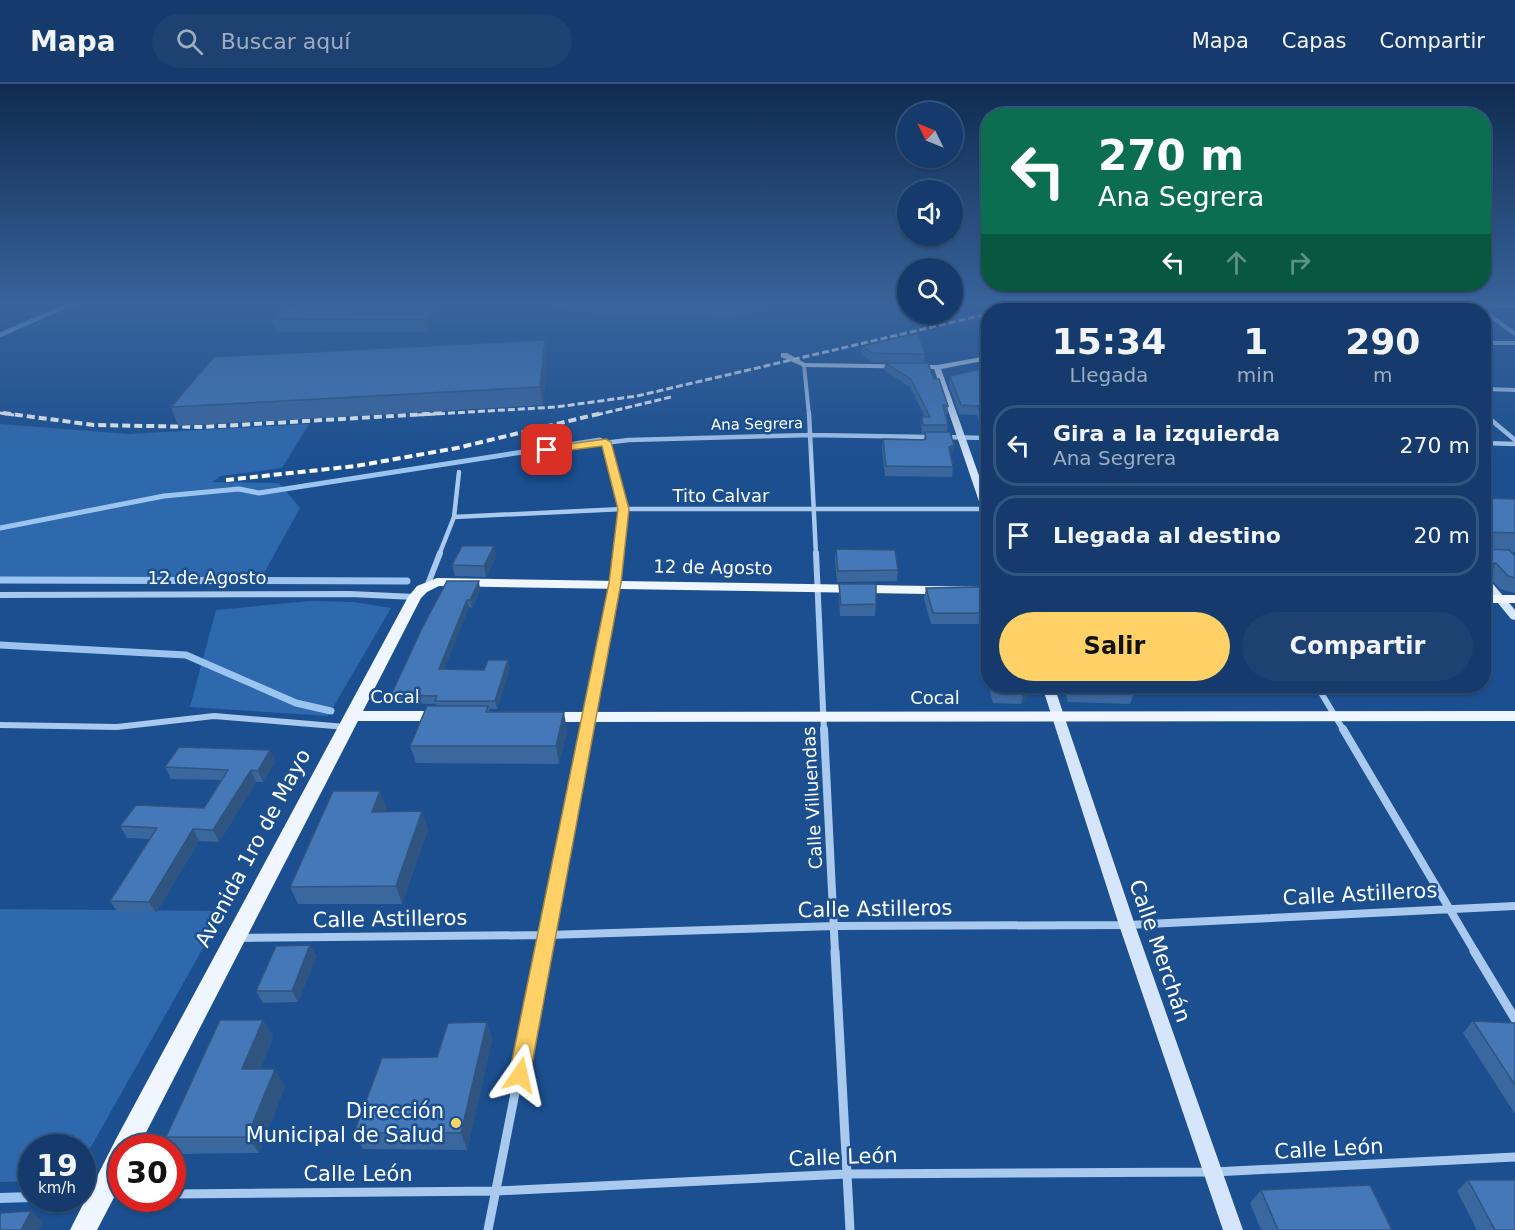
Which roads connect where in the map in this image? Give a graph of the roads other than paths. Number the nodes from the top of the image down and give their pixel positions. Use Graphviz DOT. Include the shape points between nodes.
graph roads {
  1 [pos="787,356"];
  2 [pos="981,359"];
  3 [pos="803,365"];
  4 [pos="937,367"];
  5 [pos="1491,389"];
  6 [pos="1515,390"];
  7 [pos="1491,420"];
  8 [pos="811,435"];
  9 [pos="962,438"];
  10 [pos="981,438"];
  11 [pos="606,442"];
  12 [pos="1515,442"];
  13 [pos="1491,443"];
  14 [pos="527,452"];
  15 [pos="459,472"];
  16 [pos="981,491"];
  17 [pos="814,508"];
  18 [pos="623,509"];
  19 [pos="981,510"];
  20 [pos="454,517"];
  21 [pos="433,583"];
  22 [pos="615,583"];
  23 [pos="818,587"];
  24 [pos="1491,589"];
  25 [pos="981,591"];
  26 [pos="0,596"];
  27 [pos="415,597"];
  28 [pos="1491,599"];
  29 [pos="1499,599"];
  30 [pos="1515,599"];
  31 [pos="1515,617"];
  32 [pos="1050,693"];
  33 [pos="1321,693"];
  34 [pos="1333,715"];
  35 [pos="459,716"];
  36 [pos="823,716"];
  37 [pos="1515,716"];
  38 [pos="530,717"];
  39 [pos="588,717"];
  40 [pos="1059,717"];
  41 [pos="351,721"];
  42 [pos="0,725"];
  43 [pos="1515,906"];
  44 [pos="1449,908"];
  45 [pos="1127,925"];
  46 [pos="835,926"];
  47 [pos="548,935"];
  48 [pos="236,938"];
  49 [pos="1515,1019"];
  50 [pos="132,1134"];
  51 [pos="1515,1157"];
  52 [pos="1214,1172"];
  53 [pos="846,1174"];
  54 [pos="108,1190"];
  55 [pos="496,1191"];
  56 [pos="186,1194"];
  57 [pos="83,1230"];
  58 [pos="488,1230"];
  59 [pos="850,1230"];
  60 [pos="1233,1230"];
  1 -- 3 [label="street"];
  2 -- 4 [label="street"];
  3 -- 4 [label="street"];
  3 -- 8 [label="street, Calle Villuendas"];
  4 -- 9 [label="street"];
  5 -- 6 [label="street"];
  7 -- 12 [label="street"];
  8 -- 9 [label="street, Ana Segrera"];
  8 -- 11 [label="street, Ana Segrera"];
  8 -- 17 [label="street, Calle Villuendas"];
  9 -- 10 [label="street, Ana Segrera"];
  9 -- 16 [label="street"];
  11 -- 14 [label="street, Ana Segrera"];
  11 -- 18 [label="street"];
  12 -- 13 [label="street"];
  15 -- 20 [label="street"];
  17 -- 18 [label="street, Tito Calvar"];
  17 -- 19 [label="street, Tito Calvar"];
  17 -- 23 [label="street, Calle Villuendas"];
  18 -- 20 [label="street, Tito Calvar"];
  18 -- 22 [label="street"];
  20 -- 21 [label="street"];
  21 -- 22 [label="main road, 12 de Agosto"];
  21 -- 27 [label="main road, Avenida 1ro de Mayo"];
  22 -- 23 [label="main road, 12 de Agosto"];
  22 -- 39 [label="street"];
  23 -- 25 [label="main road, 12 de Agosto"];
  23 -- 36 [label="street, Calle Villuendas"];
  24 -- 29 [label="street"];
  26 -- 27 [label="street, 12 de Agosto"];
  27 -- 41 [label="main road, Avenida 1ro de Mayo"];
  28 -- 29 [label="main road"];
  29 -- 30 [label="main road"];
  29 -- 31 [label="street"];
  32 -- 40 [label="street, Calle Merchán"];
  33 -- 34 [label="street"];
  34 -- 37 [label="main road, Cocal"];
  34 -- 40 [label="main road, Cocal"];
  34 -- 44 [label="street"];
  35 -- 41 [label="main road, Cocal"];
  36 -- 39 [label="main road, Cocal"];
  36 -- 40 [label="main road, Cocal"];
  36 -- 46 [label="street, Calle Villuendas"];
  38 -- 39 [label="main road, Cocal"];
  39 -- 47 [label="street"];
  40 -- 45 [label="street, Calle Merchán"];
  41 -- 42 [label="street, Cocal" via="214,716 117,727"];
  41 -- 48 [label="main road, Avenida 1ro de Mayo"];
  43 -- 44 [label="street, Calle Astilleros"];
  44 -- 45 [label="street, Calle Astilleros"];
  44 -- 49 [label="street"];
  45 -- 46 [label="street, Calle Astilleros"];
  45 -- 52 [label="street, Calle Merchán"];
  46 -- 47 [label="street, Calle Astilleros"];
  46 -- 53 [label="street, Calle Villuendas"];
  47 -- 48 [label="street, Calle Astilleros"];
  47 -- 55 [label="street"];
  48 -- 50 [label="main road, Avenida 1ro de Mayo"];
  51 -- 52 [label="street, Calle León"];
  52 -- 53 [label="street, Calle León"];
  52 -- 60 [label="street, Calle Merchán"];
  53 -- 55 [label="street, Calle León"];
  53 -- 59 [label="street, Calle Villuendas"];
  54 -- 57 [label="main road"];
  55 -- 56 [label="street, Calle León"];
  55 -- 58 [label="street"];
}
